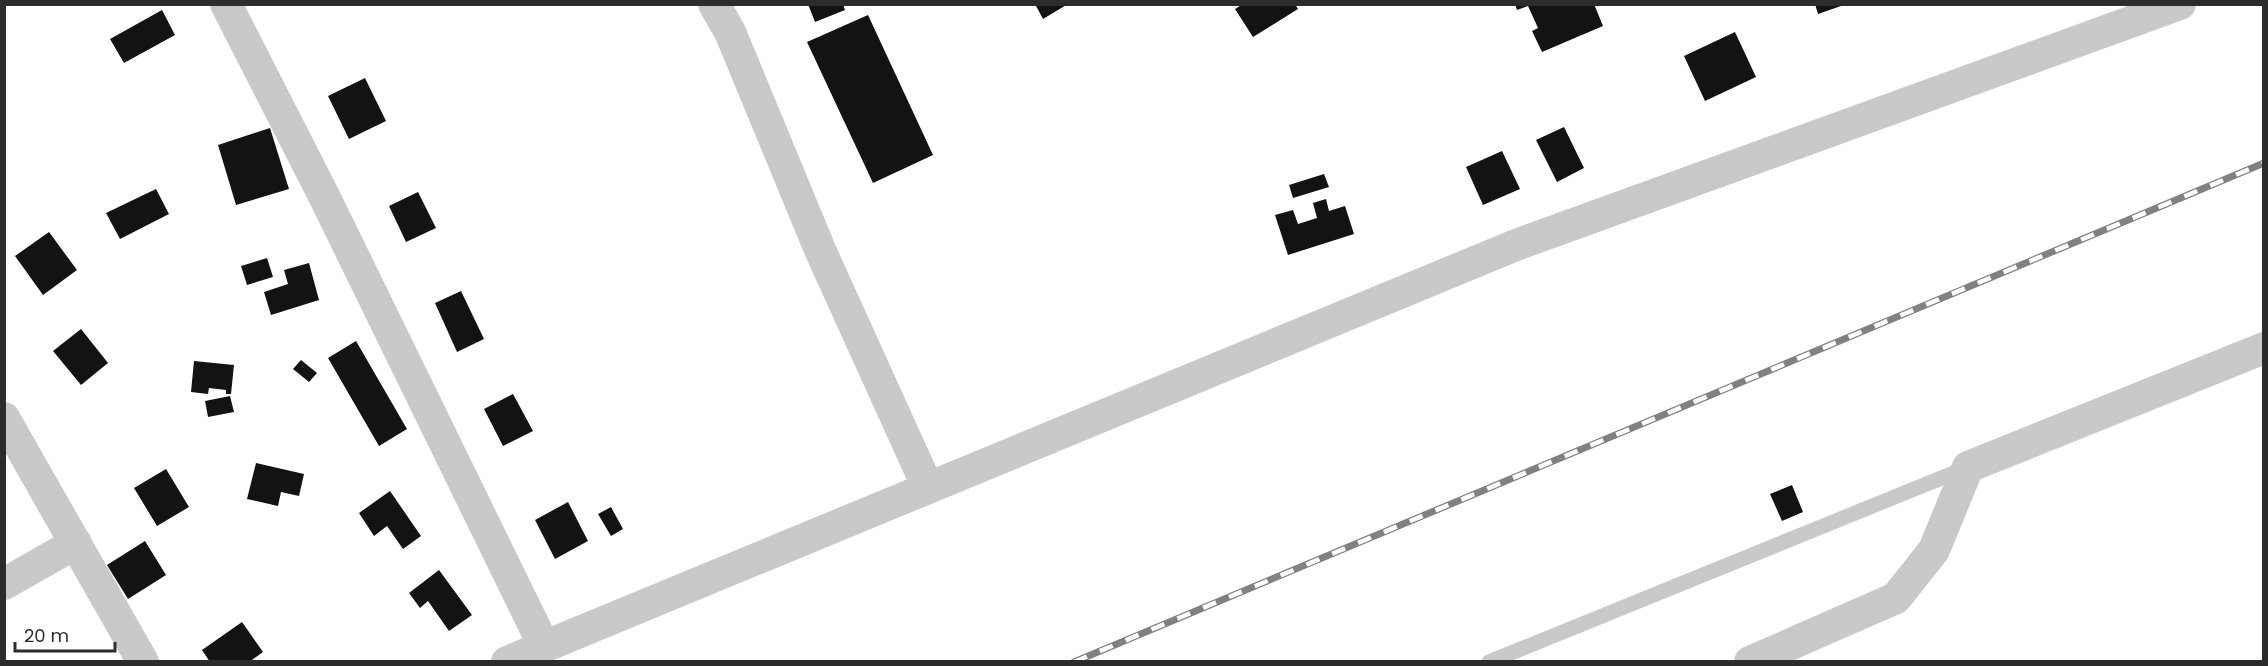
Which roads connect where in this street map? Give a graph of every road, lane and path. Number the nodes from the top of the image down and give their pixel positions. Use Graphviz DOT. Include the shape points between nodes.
graph roads {
  1 [pos="226,4"];
  2 [pos="714,4"];
  3 [pos="2180,4"];
  4 [pos="2264,348"];
  5 [pos="4,418"];
  6 [pos="1968,467"];
  7 [pos="928,488"];
  8 [pos="76,543"];
  9 [pos="4,584"];
  10 [pos="544,646"];
  11 [pos="143,662"];
  12 [pos="507,662"];
  13 [pos="1489,662"];
  14 [pos="1750,662"];
  1 -- 10 [label="street"];
  2 -- 7 [label="street"];
  3 -- 7 [label="street" via="1516,245"];
  4 -- 6 [label="street"];
  5 -- 8 [label="street"];
  6 -- 13 [label="lane"];
  6 -- 14 [label="street" via="1934,550 1896,598"];
  7 -- 10 [label="street"];
  8 -- 9 [label="street"];
  8 -- 11 [label="street"];
  10 -- 12 [label="street"];
}
